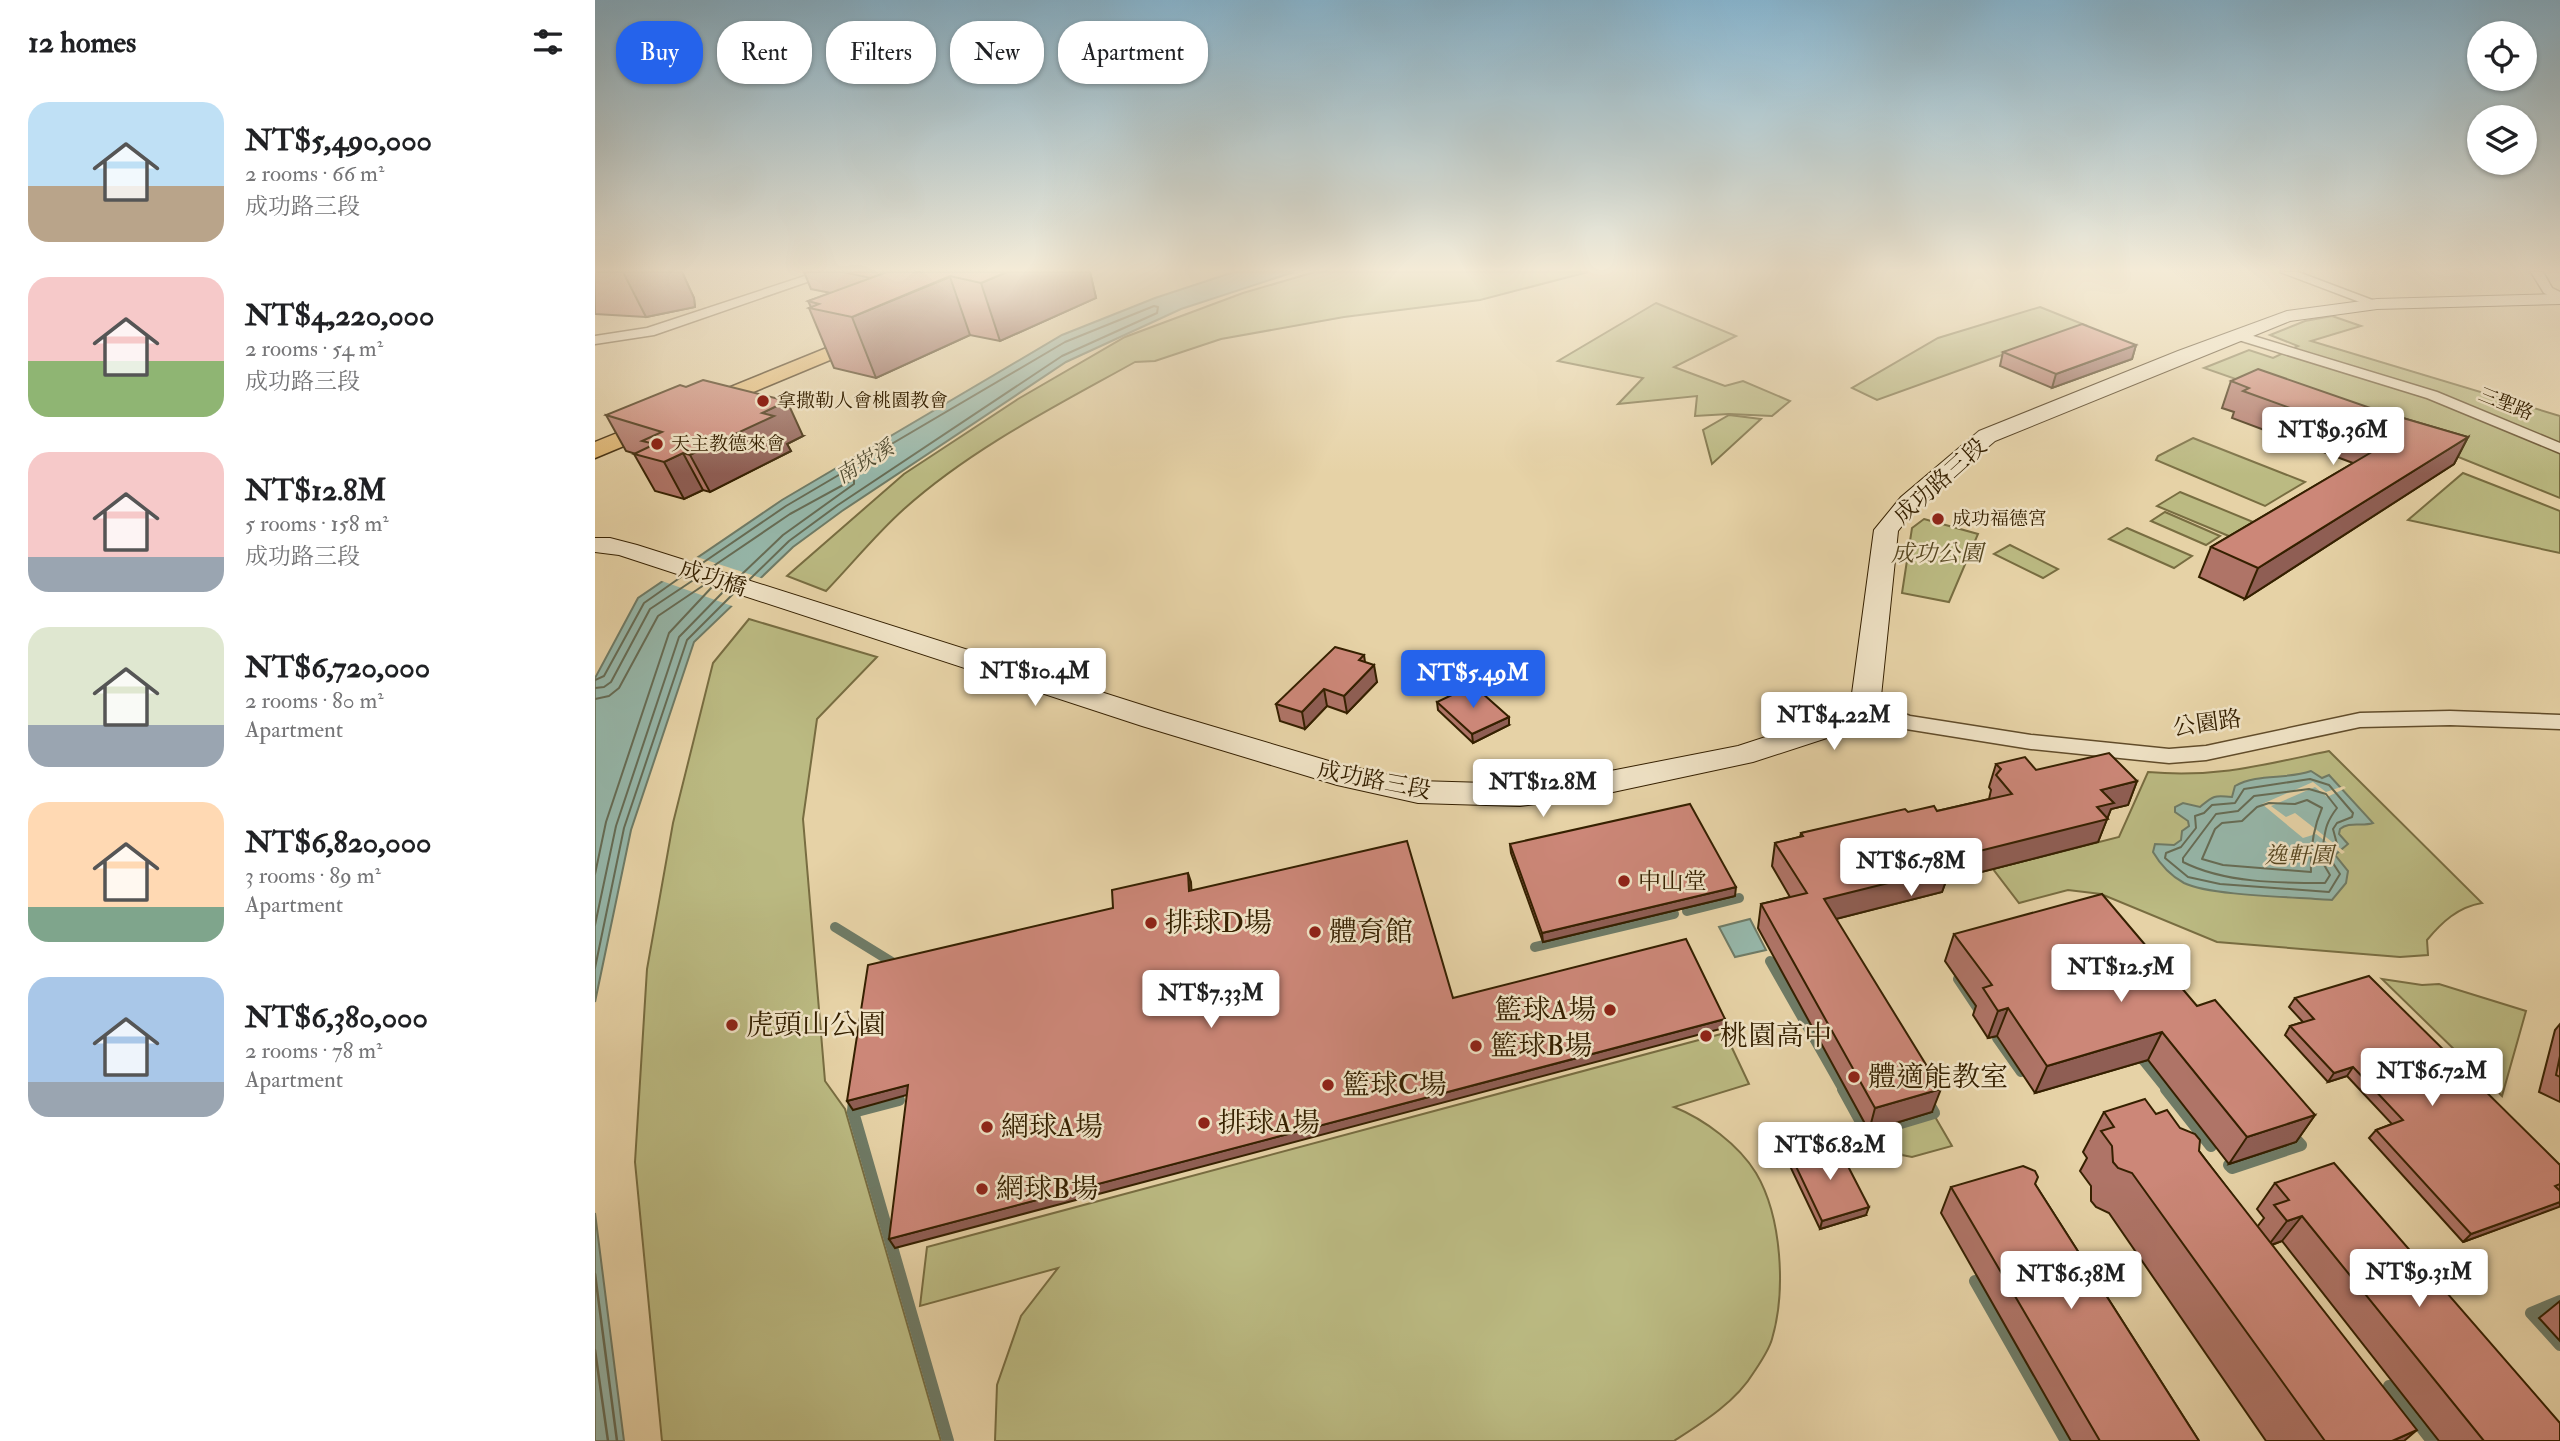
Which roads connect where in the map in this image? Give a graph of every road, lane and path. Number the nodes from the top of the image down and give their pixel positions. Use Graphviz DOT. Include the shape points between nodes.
graph roads {
  1 [pos="842,339"];
  2 [pos="847,339"];
  3 [pos="2227,339"];
  4 [pos="2261,339"];
  5 [pos="2264,339"];
  6 [pos="595,436"];
  7 [pos="2560,437"];
  8 [pos="2560,448"];
  9 [pos="595,451"];
  10 [pos="595,545"];
  11 [pos="781,601"];
  12 [pos="1865,706"];
  13 [pos="2560,722"];
  1 -- 6 [label="main road"];
  2 -- 9 [label="main road"];
  3 -- 12 [label="street, 成功路三段" via="1987,436 1909,502 1886,530"];
  4 -- 8 [label="street, 三聖路" via="2432,395"];
  5 -- 7 [label="street, 三聖路" via="2442,390"];
  10 -- 11 [label="street, 成功橋" via="644,555"];
  11 -- 12 [label="street, 成功路三段" via="1299,764 1418,792 1520,795 1585,787 1742,755 1822,729"];
  12 -- 13 [label="street, 公園路" via="1906,722 2031,742 2169,756 2206,753 2360,720"];
}
